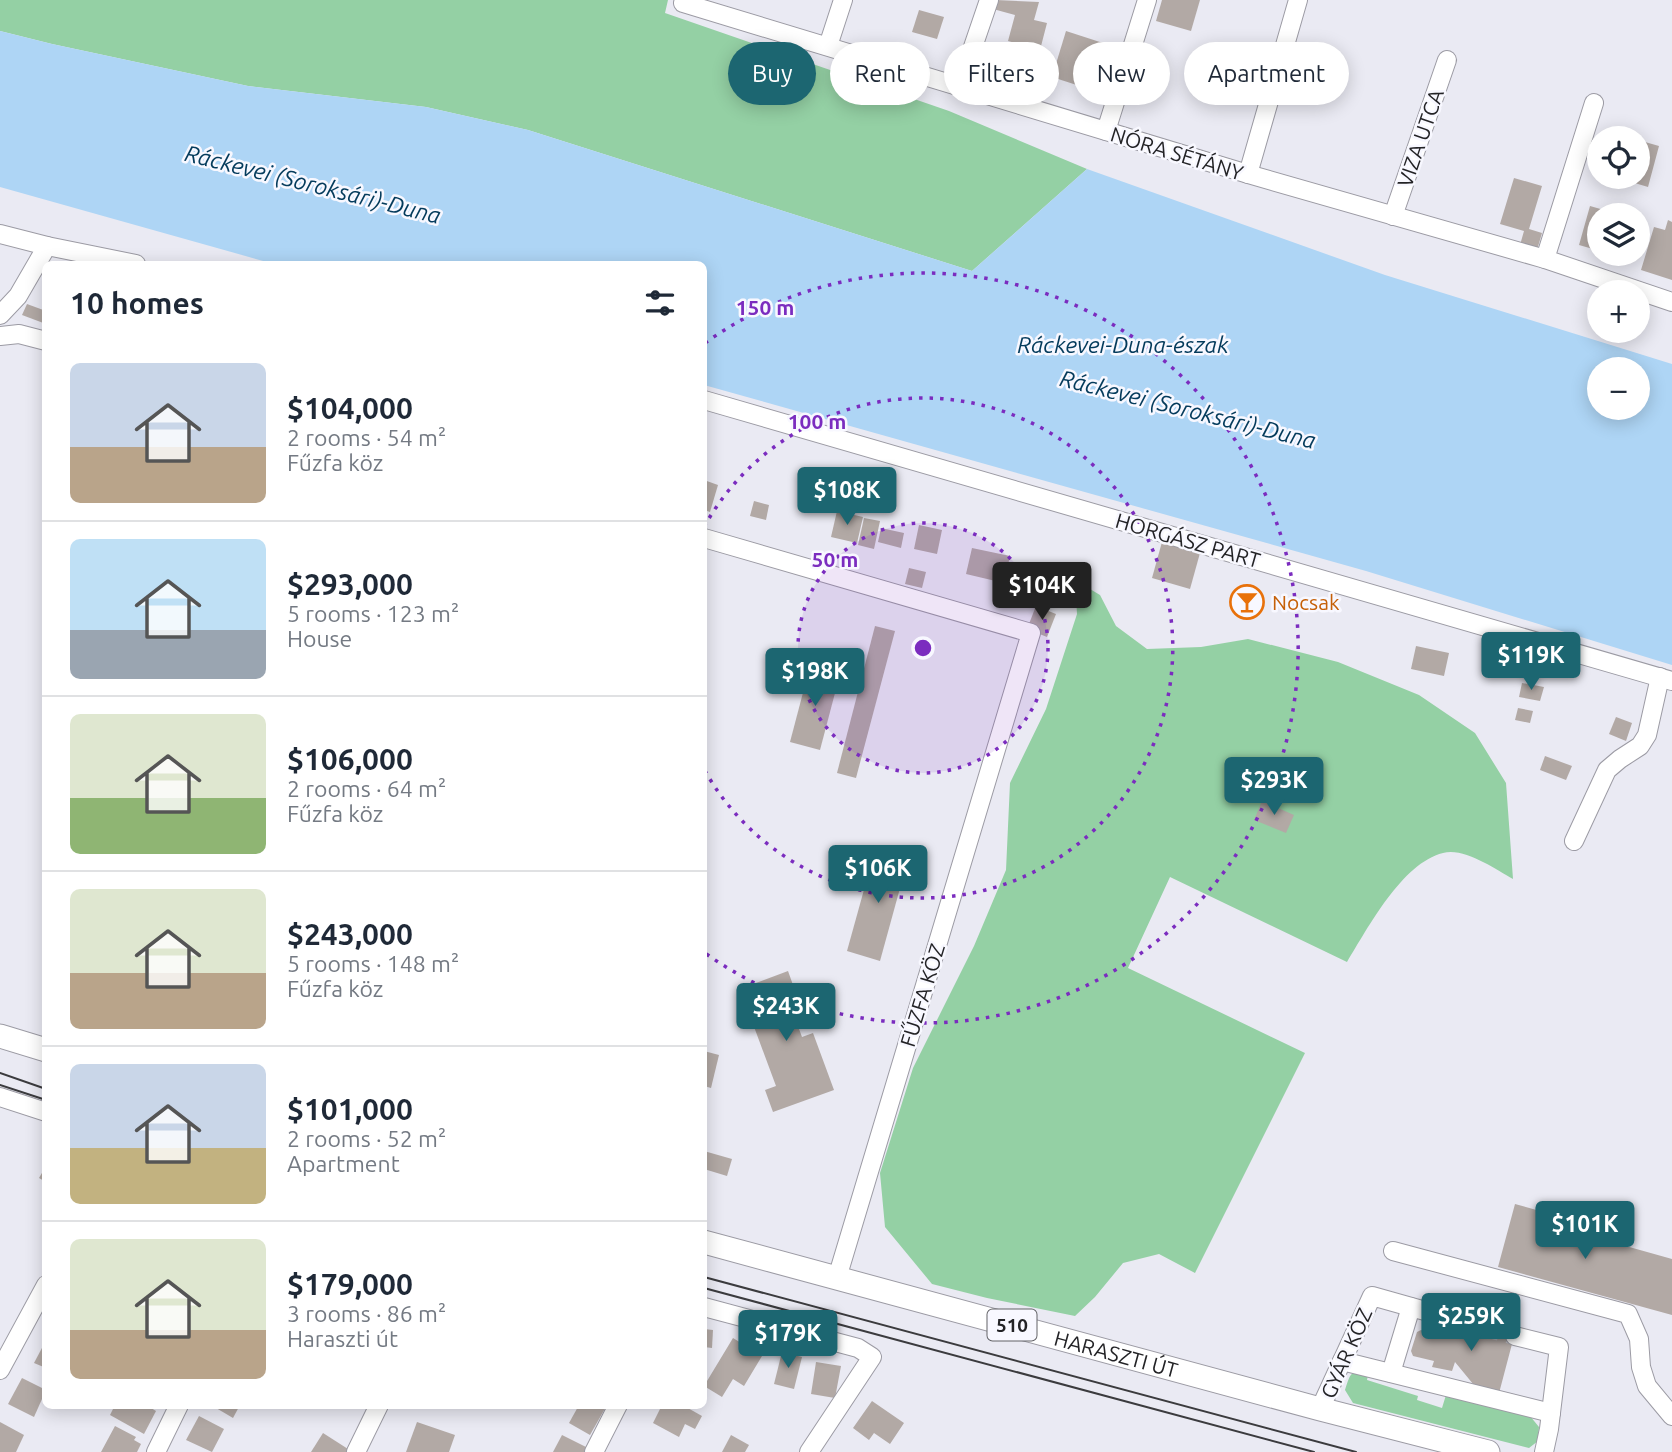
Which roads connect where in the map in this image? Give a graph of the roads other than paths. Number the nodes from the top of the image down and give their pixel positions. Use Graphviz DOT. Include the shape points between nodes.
graph roads {
  1 [pos="843,0"];
  2 [pos="989,0"];
  3 [pos="1147,0"];
  4 [pos="1298,0"];
  5 [pos="683,1"];
  6 [pos="975,42"];
  7 [pos="828,46"];
  8 [pos="1447,60"];
  9 [pos="944,80"];
  10 [pos="1594,103"];
  11 [pos="1023,105"];
  12 [pos="1106,131"];
  13 [pos="1248,174"];
  14 [pos="1394,216"];
  15 [pos="0,234"];
  16 [pos="47,246"];
  17 [pos="1545,259"];
  18 [pos="121,261"];
  19 [pos="1672,302"];
  20 [pos="0,315"];
  21 [pos="0,336"];
  22 [pos="42,340"];
  23 [pos="707,401"];
  24 [pos="707,539"];
  25 [pos="1666,679"];
  26 [pos="1574,841"];
  27 [pos="0,1036"];
  28 [pos="42,1049"];
  29 [pos="0,1097"];
  30 [pos="42,1111"];
  31 [pos="707,1242"];
  32 [pos="1393,1251"];
  33 [pos="837,1278"];
  34 [pos="42,1292"];
  35 [pos="1411,1307"];
  36 [pos="707,1308"];
  37 [pos="1482,1327"];
  38 [pos="1515,1336"];
  39 [pos="1342,1361"];
  40 [pos="0,1370"];
  41 [pos="1391,1373"];
  42 [pos="178,1409"];
  43 [pos="377,1409"];
  44 [pos="616,1409"];
  45 [pos="1320,1409"];
  46 [pos="1551,1413"];
  47 [pos="1672,1416"];
  48 [pos="156,1452"];
  49 [pos="356,1452"];
  50 [pos="594,1452"];
  51 [pos="810,1452"];
  52 [pos="1488,1452"];
  53 [pos="1544,1452"];
  1 -- 7 [label="street"];
  2 -- 6 [label="street"];
  3 -- 12 [label="street"];
  4 -- 13 [label="street"];
  5 -- 7 [label="street, NÓRA SÉTÁNY"];
  7 -- 9 [label="street, NÓRA SÉTÁNY"];
  8 -- 14 [label="street, VIZA UTCA"];
  10 -- 17 [label="street"];
  11 -- 12 [label="street, NÓRA SÉTÁNY"];
  12 -- 13 [label="street, NÓRA SÉTÁNY"];
  13 -- 14 [label="street, NÓRA SÉTÁNY"];
  14 -- 17 [label="street, NÓRA SÉTÁNY"];
  15 -- 16 [label="street"];
  16 -- 18 [label="street"];
  16 -- 20 [label="street" via="18,296"];
  17 -- 19 [label="street, NÓRA SÉTÁNY"];
  21 -- 22 [label="street" via="19,334"];
  23 -- 25 [label="street, HORGÁSZ PART"];
  24 -- 33 [label="street, FŰZFA KÖZ" via="1031,633"];
  25 -- 26 [label="street" via="1647,735 1640,746 1607,770"];
  27 -- 28 [label="main road"];
  29 -- 30 [label="street"];
  31 -- 33 [label="main road, HARASZTI ÚT / 510"];
  32 -- 47 [label="street" via="1628,1314 1639,1339 1647,1386"];
  33 -- 45 [label="main road, HARASZTI ÚT / 510"];
  34 -- 40 [label="street"];
  35 -- 37 [label="street"];
  35 -- 39 [label="street, GYÁR KÖZ" via="1371,1296"];
  35 -- 41 [label="street"];
  36 -- 51 [label="street" via="859,1349 872,1357"];
  38 -- 46 [label="street" via="1559,1347"];
  39 -- 41 [label="street"];
  39 -- 45 [label="street, GYÁR KÖZ"];
  41 -- 46 [label="street"];
  42 -- 48 [label="street"];
  43 -- 49 [label="street"];
  44 -- 50 [label="street"];
  45 -- 52 [label="main road, HARASZTI ÚT / 510"];
  46 -- 53 [label="street"];
}
